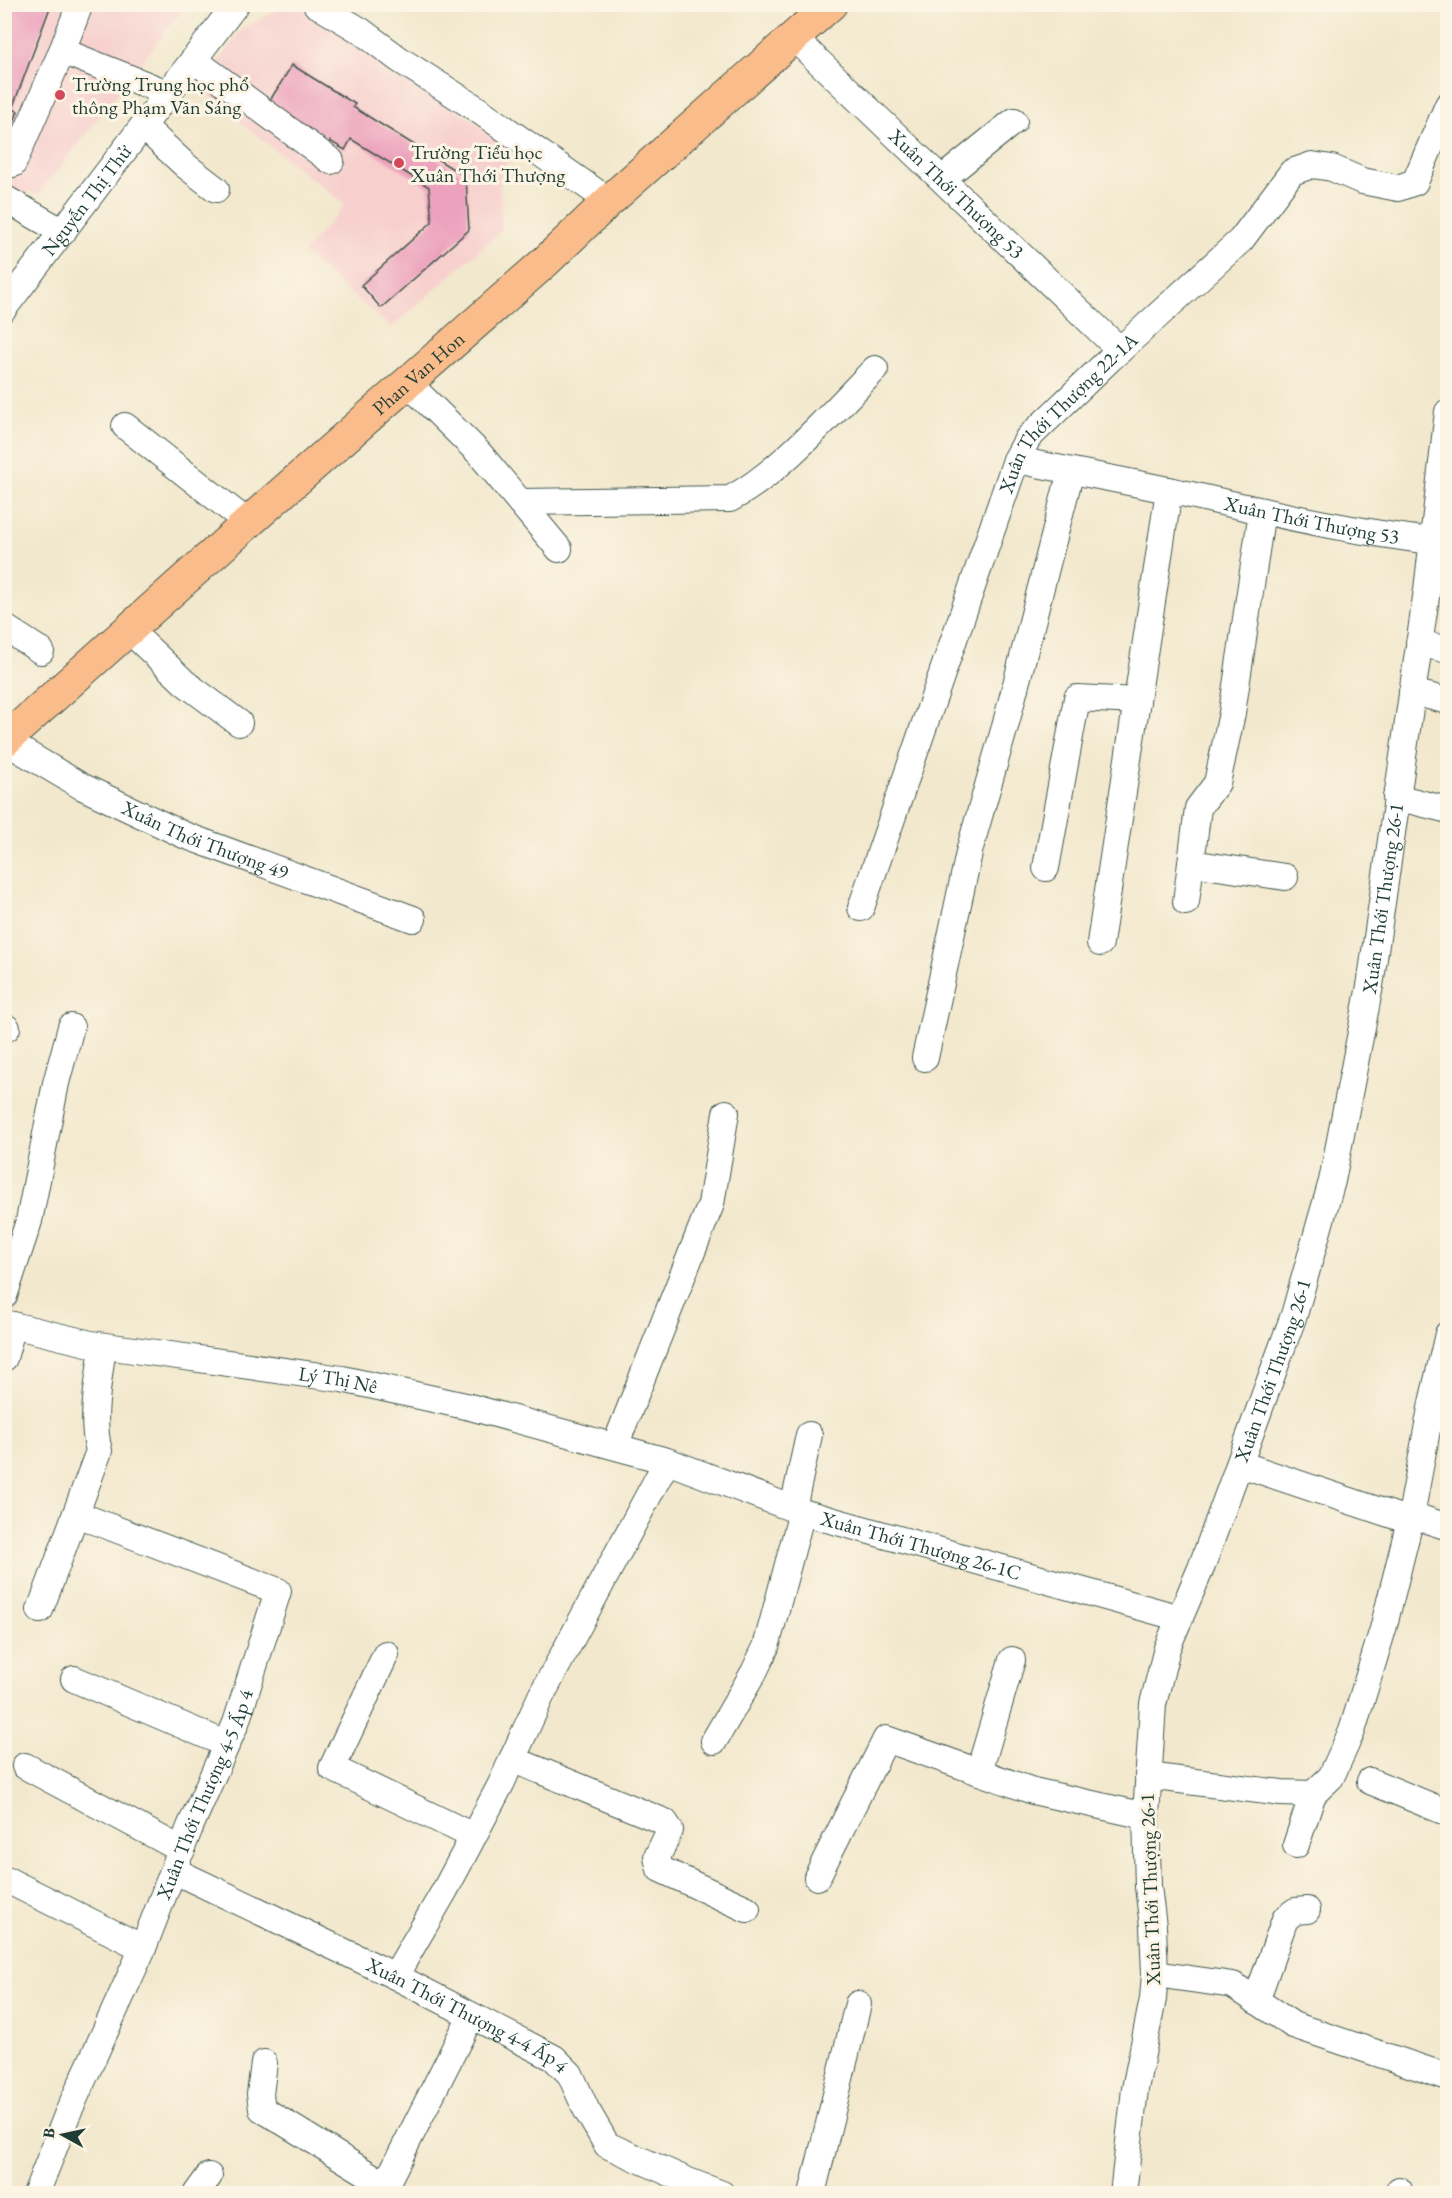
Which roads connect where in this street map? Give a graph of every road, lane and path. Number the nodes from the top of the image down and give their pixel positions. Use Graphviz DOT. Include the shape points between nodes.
graph roads {
  1 [pos="80,4"];
  2 [pos="236,4"];
  3 [pos="316,4"];
  4 [pos="831,4"];
  5 [pos="794,38"];
  6 [pos="62,51"];
  7 [pos="194,60"];
  8 [pos="167,93"];
  9 [pos="1448,105"];
  10 [pos="1014,121"];
  11 [pos="142,126"];
  12 [pos="1441,137"];
  13 [pos="331,161"];
  14 [pos="13,164"];
  15 [pos="942,179"];
  16 [pos="216,189"];
  17 [pos="4,198"];
  18 [pos="609,201"];
  19 [pos="63,231"];
  20 [pos="4,308"];
  21 [pos="1120,350"];
  22 [pos="875,369"];
  23 [pos="408,383"];
  24 [pos="1448,412"];
  25 [pos="125,426"];
  26 [pos="1016,460"];
  27 [pos="1071,471"];
  28 [pos="1169,490"];
  29 [pos="1442,494"];
  30 [pos="520,502"];
  31 [pos="1262,512"];
  32 [pos="248,523"];
  33 [pos="1432,541"];
  34 [pos="559,549"];
  35 [pos="4,627"];
  36 [pos="129,630"];
  37 [pos="1419,643"];
  38 [pos="1448,650"];
  39 [pos="41,651"];
  40 [pos="1412,692"];
  41 [pos="1137,701"];
  42 [pos="1448,701"];
  43 [pos="239,723"];
  44 [pos="5,741"];
  45 [pos="1396,797"];
  46 [pos="1448,810"];
  47 [pos="1191,863"];
  48 [pos="1046,868"];
  49 [pos="1285,877"];
  50 [pos="1186,902"];
  51 [pos="861,908"];
  52 [pos="413,919"];
  53 [pos="1100,943"];
  54 [pos="71,1027"];
  55 [pos="925,1058"];
  56 [pos="726,1113"];
  57 [pos="4,1296"];
  58 [pos="8,1324"];
  59 [pos="1448,1334"];
  60 [pos="104,1346"];
  61 [pos="4,1358"];
  62 [pos="809,1436"];
  63 [pos="615,1446"];
  64 [pos="667,1461"];
  65 [pos="1240,1464"];
  66 [pos="798,1510"];
  67 [pos="76,1514"];
  68 [pos="1411,1518"];
  69 [pos="1448,1527"];
  70 [pos="40,1610"];
  71 [pos="1180,1618"];
  72 [pos="386,1654"];
  73 [pos="1012,1660"];
  74 [pos="74,1679"];
  75 [pos="714,1741"];
  76 [pos="226,1744"];
  77 [pos="512,1758"];
  78 [pos="25,1766"];
  79 [pos="979,1772"];
  80 [pos="1148,1776"];
  81 [pos="1370,1781"];
  82 [pos="1312,1794"];
  83 [pos="1448,1813"];
  84 [pos="1146,1816"];
  85 [pos="473,1836"];
  86 [pos="1296,1845"];
  87 [pos="178,1860"];
  88 [pos="817,1877"];
  89 [pos="9,1881"];
  90 [pos="747,1910"];
  91 [pos="1307,1910"];
  92 [pos="143,1948"];
  93 [pos="1155,1974"];
  94 [pos="395,1976"];
  95 [pos="1256,2001"];
  96 [pos="858,2004"];
  97 [pos="471,2016"];
  98 [pos="264,2063"];
  99 [pos="1448,2077"];
  100 [pos="384,2189"];
  101 [pos="36,2193"];
  102 [pos="722,2193"];
  103 [pos="812,2193"];
  104 [pos="1123,2193"];
  1 -- 6 [label="street"];
  2 -- 7 [label="street, Nguyễn Thị Thử"];
  3 -- 18 [label="street"];
  4 -- 5 [label="main road, Phan Van Hon"];
  5 -- 15 [label="street, Xuân Thới Thượng 53"];
  5 -- 18 [label="main road, Phan Van Hon"];
  6 -- 8 [label="street"];
  6 -- 14 [label="street"];
  7 -- 8 [label="street, Nguyễn Thị Thử"];
  7 -- 13 [label="street"];
  8 -- 11 [label="street, Nguyễn Thị Thử"];
  9 -- 12 [label="street, Xuân Thới Thượng 22-1A"];
  10 -- 15 [label="street"];
  11 -- 16 [label="street"];
  11 -- 19 [label="street, Nguyễn Thị Thử"];
  12 -- 21 [label="street, Xuân Thới Thượng 22-1A" via="1415,182 1398,188 1362,181 1332,168 1312,165 1292,172 1241,240"];
  15 -- 21 [label="street, Xuân Thới Thượng 53"];
  17 -- 19 [label="street"];
  18 -- 23 [label="main road, Phan Van Hon"];
  19 -- 20 [label="street, Nguyễn Thị Thử"];
  21 -- 26 [label="street, Xuân Thới Thượng 22-1A" via="1028,438"];
  22 -- 30 [label="street" via="785,458 747,489 729,498"];
  23 -- 30 [label="street" via="479,453"];
  23 -- 32 [label="main road, Phan Van Hon"];
  24 -- 29 [label="street, Xuân Thới Thượng 26-1"];
  25 -- 32 [label="street"];
  26 -- 27 [label="street, Xuân Thới Thượng 53"];
  26 -- 51 [label="street, Xuân Thới Thượng 22-1A"];
  27 -- 28 [label="street, Xuân Thới Thượng 53"];
  27 -- 55 [label="street" via="970,848"];
  28 -- 31 [label="street, Xuân Thới Thượng 53"];
  28 -- 41 [label="street"];
  29 -- 33 [label="street, Xuân Thới Thượng 26-1"];
  30 -- 34 [label="street"];
  31 -- 33 [label="street, Xuân Thới Thượng 53"];
  31 -- 47 [label="street" via="1232,713 1217,783 1198,808"];
  32 -- 36 [label="main road, Phan Van Hon"];
  33 -- 37 [label="street, Xuân Thới Thượng 26-1"];
  35 -- 39 [label="street"];
  36 -- 43 [label="street" via="185,683"];
  36 -- 44 [label="main road, Phan Van Hon"];
  37 -- 38 [label="street"];
  37 -- 40 [label="street, Xuân Thới Thượng 26-1"];
  40 -- 42 [label="street"];
  40 -- 45 [label="street, Xuân Thới Thượng 26-1"];
  41 -- 48 [label="street" via="1077,698"];
  41 -- 53 [label="street"];
  44 -- 52 [label="street, Xuân Thới Thượng 49" via="81,786 184,835"];
  45 -- 46 [label="street"];
  45 -- 65 [label="street, Xuân Thới Thượng 26-1" via="1370,986 1332,1181 1294,1315"];
  47 -- 49 [label="street"];
  47 -- 50 [label="street"];
  54 -- 57 [label="street" via="29,1221"];
  56 -- 63 [label="street" via="711,1203"];
  58 -- 60 [label="street, Lý Thị Nê"];
  58 -- 61 [label="street"];
  59 -- 68 [label="street"];
  60 -- 63 [label="street, Lý Thị Nê" via="342,1379 470,1407"];
  60 -- 67 [label="street" via="95,1407 99,1451"];
  62 -- 66 [label="street"];
  63 -- 64 [label="street, Lý Thị Nê"];
  64 -- 66 [label="street, Xuân Thới Thượng 26-1C"];
  64 -- 77 [label="street"];
  65 -- 68 [label="street"];
  65 -- 71 [label="street, Xuân Thới Thượng 26-1"];
  66 -- 71 [label="street, Xuân Thới Thượng 26-1C"];
  66 -- 75 [label="street" via="766,1647"];
  67 -- 70 [label="street"];
  67 -- 76 [label="street, Xuân Thới Thượng 4-5 Ấp 4" via="278,1591"];
  68 -- 69 [label="street"];
  68 -- 82 [label="street" via="1352,1731 1331,1777"];
  71 -- 80 [label="street, Xuân Thới Thượng 26-1" via="1167,1648 1153,1704"];
  72 -- 85 [label="street" via="332,1768"];
  73 -- 79 [label="street"];
  74 -- 76 [label="street"];
  76 -- 87 [label="street, Xuân Thới Thượng 4-5 Ấp 4"];
  77 -- 85 [label="street"];
  77 -- 90 [label="street" via="665,1822 670,1830 657,1857 660,1869"];
  78 -- 87 [label="street, Xuân Thới Thượng 4-4 Ấp 4"];
  79 -- 84 [label="street" via="1033,1791"];
  79 -- 88 [label="street" via="886,1739"];
  80 -- 82 [label="street"];
  80 -- 84 [label="street, Xuân Thới Thượng 26-1"];
  81 -- 83 [label="street"];
  82 -- 86 [label="street"];
  84 -- 93 [label="street, Xuân Thới Thượng 26-1"];
  85 -- 94 [label="street"];
  87 -- 92 [label="street, Xuân Thới Thượng 4-5 Ấp 4"];
  87 -- 94 [label="street, Xuân Thới Thượng 4-4 Ấp 4"];
  89 -- 92 [label="street"];
  91 -- 95 [label="street" via="1295,1911 1284,1919"];
  92 -- 101 [label="street, Xuân Thới Thượng 4-5 Ấp 4"];
  93 -- 95 [label="street" via="1233,1985"];
  93 -- 104 [label="street, Xuân Thới Thượng 26-1" via="1135,2089"];
  94 -- 97 [label="street, Xuân Thới Thượng 4-4 Ấp 4"];
  95 -- 99 [label="street" via="1293,2025"];
  96 -- 103 [label="street"];
  97 -- 100 [label="street"];
  97 -- 102 [label="street, Xuân Thới Thượng 4-4 Ấp 4" via="554,2058 570,2074 607,2145"];
  98 -- 100 [label="street" via="262,2109"];
}
